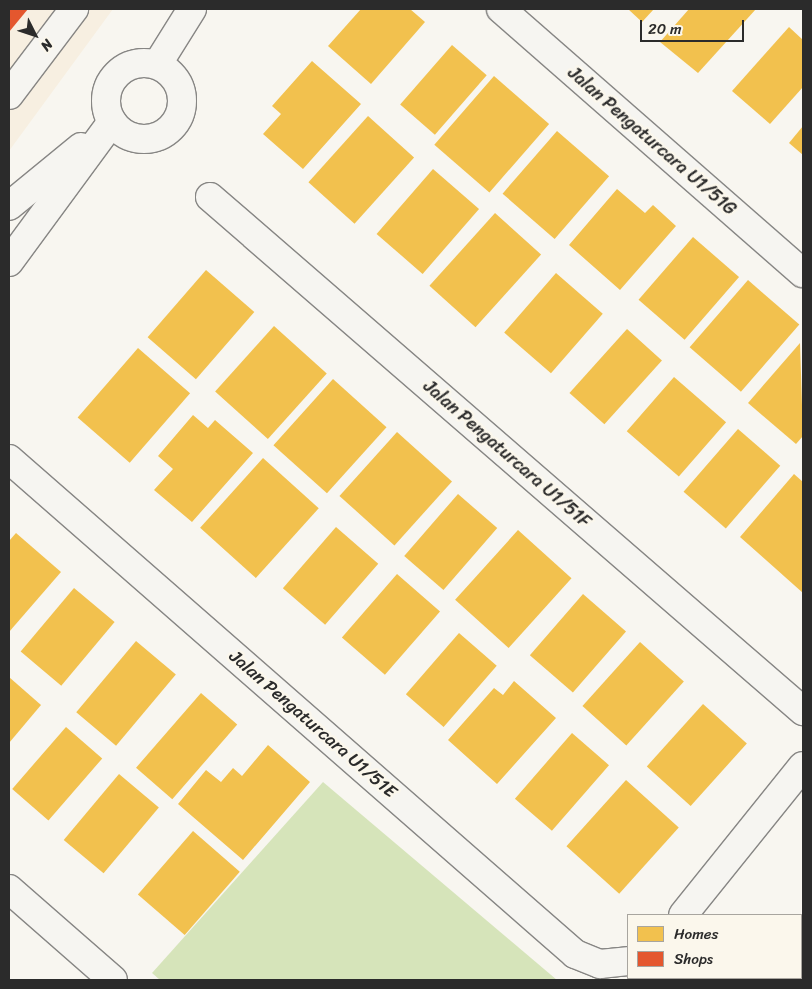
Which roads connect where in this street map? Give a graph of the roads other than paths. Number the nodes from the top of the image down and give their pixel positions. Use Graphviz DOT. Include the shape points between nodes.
graph roads {
  1 [pos="74,9"];
  2 [pos="192,9"];
  3 [pos="501,9"];
  4 [pos="157,66"];
  5 [pos="9,95"];
  6 [pos="112,122"];
  7 [pos="210,197"];
  8 [pos="9,206"];
  9 [pos="9,262"];
  10 [pos="803,273"];
  11 [pos="9,458"];
  12 [pos="803,711"];
  13 [pos="803,766"];
  14 [pos="9,889"];
  15 [pos="684,914"];
  16 [pos="627,961"];
  17 [pos="113,980"];
  1 -- 5 [label="street"];
  2 -- 4 [label="street"];
  3 -- 10 [label="street, Jalan Pengaturcara U1/51G"];
  4 -- 6 [label="street" via="133,64 113,78 106,100"];
  4 -- 6 [label="street" via="176,80 181,92 178,118 170,129 158,137 132,138"];
  6 -- 8 [label="street"];
  6 -- 9 [label="street"];
  7 -- 12 [label="street, Jalan Pengaturcara U1/51F"];
  11 -- 16 [label="street, Jalan Pengaturcara U1/51E" via="575,954 600,964"];
  13 -- 15 [label="street"];
  14 -- 17 [label="street"];
}
